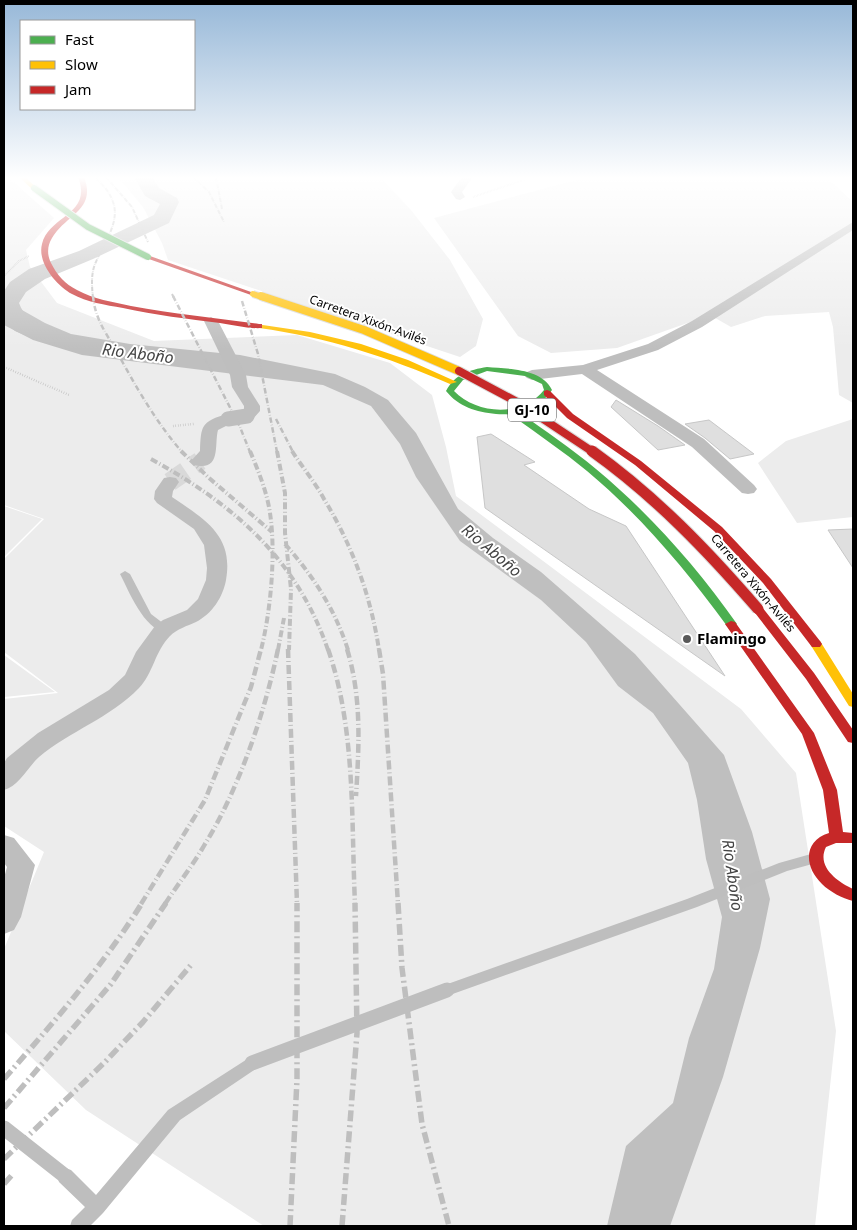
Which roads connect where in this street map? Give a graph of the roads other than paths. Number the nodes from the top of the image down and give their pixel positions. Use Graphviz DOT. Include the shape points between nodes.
graph roads {
  1 [pos="51,234"];
  2 [pos="98,234"];
  3 [pos="838,234"];
  4 [pos="211,321"];
  5 [pos="585,369"];
  6 [pos="532,375"];
  7 [pos="453,382"];
  8 [pos="547,393"];
  9 [pos="511,411"];
  10 [pos="200,461"];
  11 [pos="170,482"];
  12 [pos="748,489"];
  13 [pos="125,574"];
  14 [pos="164,629"];
  15 [pos="853,703"];
  16 [pos="853,739"];
  17 [pos="4,781"];
  18 [pos="837,837"];
  19 [pos="853,838"];
  20 [pos="4,845"];
  21 [pos="815,857"];
  22 [pos="853,895"];
  23 [pos="4,922"];
  24 [pos="4,1128"];
  25 [pos="97,1208"];
  26 [pos="78,1226"];
  1 -- 4 [label="main road" via="46,242 45,256 54,274 68,288 103,302"];
  2 -- 16 [label="main road, Carretera Xixón-Avilés / GJ-10, bridge" via="192,274 398,344 462,372 588,446 700,541 810,676"];
  3 -- 5 [label="street" via="697,324 653,347"];
  4 -- 7 [label="main road" via="319,334 392,355"];
  4 -- 10 [label="street, bridge" via="238,375 240,387 252,406 247,416 217,422 210,429 207,436 210,448 206,458"];
  5 -- 6 [label="street"];
  5 -- 12 [label="street" via="698,443"];
  6 -- 7 [label="main road" via="487,369 460,376"];
  6 -- 8 [label="main road" via="546,386"];
  7 -- 9 [label="main road" via="450,391 456,400 470,407"];
  8 -- 9 [label="main road" via="536,404"];
  8 -- 15 [label="main road" via="570,416 638,463 718,529 767,581 816,644"];
  9 -- 18 [label="main road" via="602,479 688,568 808,733 830,790"];
  11 -- 14 [label="street" via="163,500 201,526 214,545 218,570 213,592 199,611"];
  13 -- 14 [label="lane" via="147,616"];
  14 -- 17 [label="street" via="147,652 133,681 95,712 45,740 10,770"];
  18 -- 19 [label="main road"];
  18 -- 21 [label="main road" via="821,844"];
  20 -- 23 [label="street" via="21,865"];
  21 -- 22 [label="main road" via="816,867 822,876 831,885"];
  21 -- 25 [label="lane, bridge" via="252,1063 174,1115"];
  24 -- 25 [label="lane, bridge" via="65,1176"];
  25 -- 26 [label="lane"];
}
